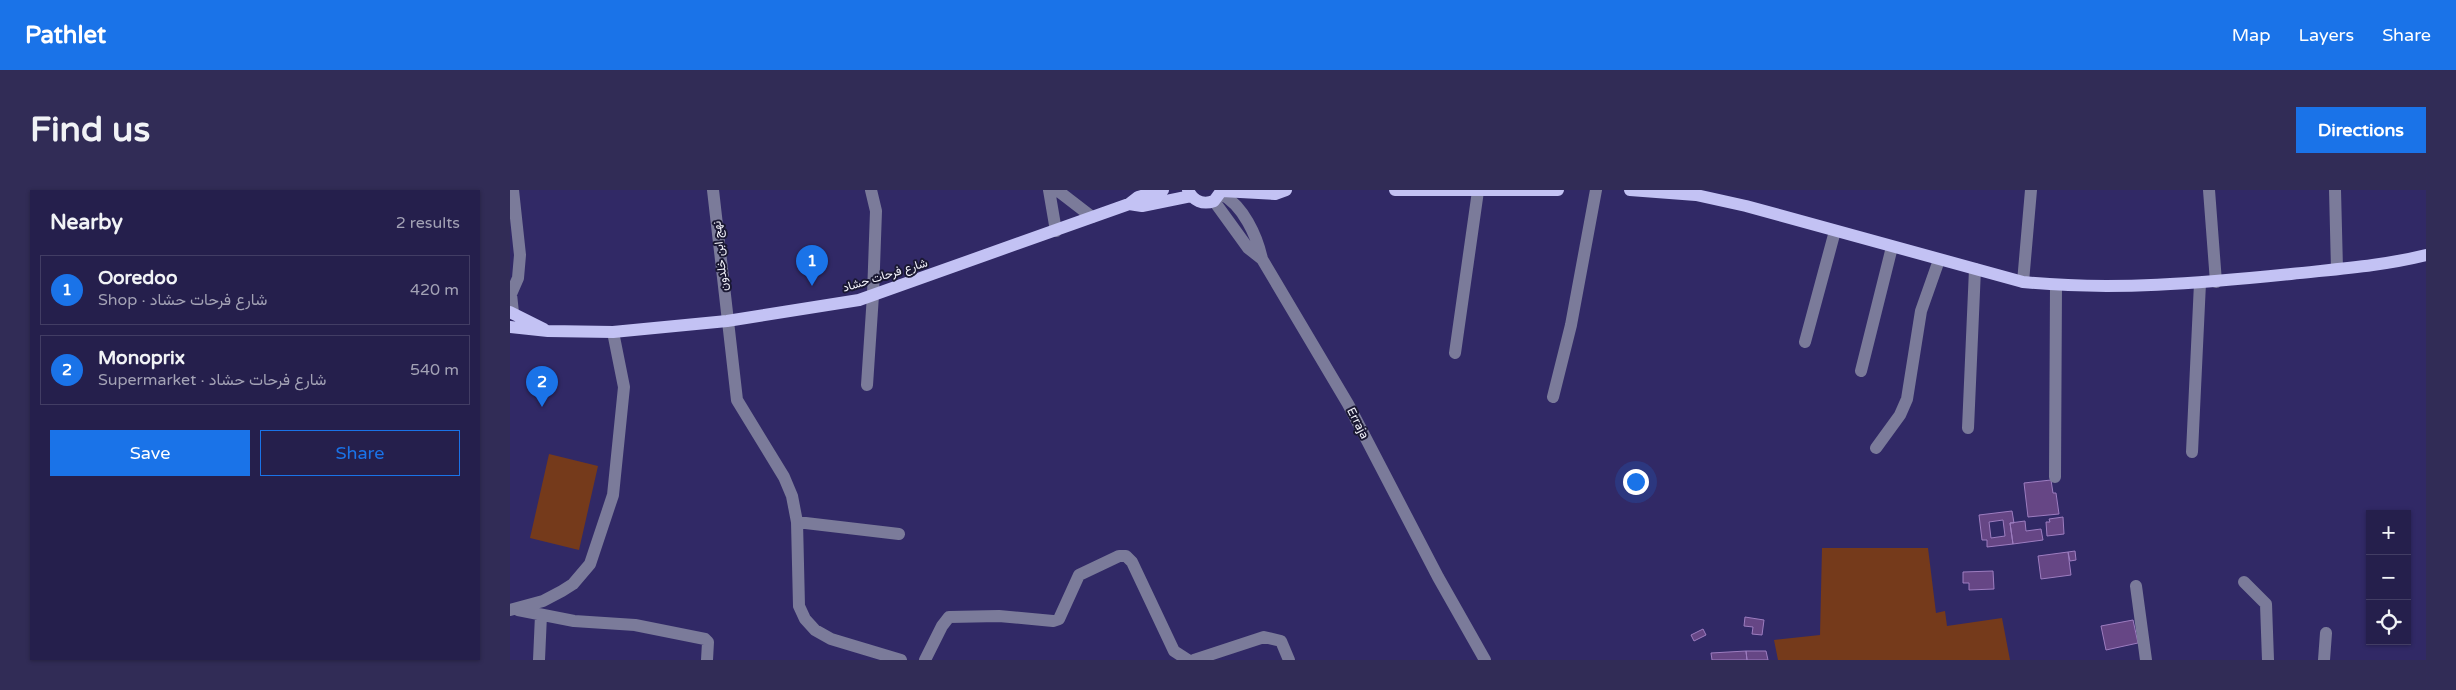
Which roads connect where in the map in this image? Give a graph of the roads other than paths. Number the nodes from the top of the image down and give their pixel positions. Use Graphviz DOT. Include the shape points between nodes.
graph roads {
  1 [pos="513,190"];
  2 [pos="712,190"];
  3 [pos="871,190"];
  4 [pos="1049,190"];
  5 [pos="1058,190"];
  6 [pos="1163,190"];
  7 [pos="1286,190"];
  8 [pos="1395,190"];
  9 [pos="1558,190"];
  10 [pos="1596,190"];
  11 [pos="1630,190"];
  12 [pos="2031,190"];
  13 [pos="2209,190"];
  14 [pos="2335,190"];
  15 [pos="1478,191"];
  16 [pos="1518,191"];
  17 [pos="1190,193"];
  18 [pos="1696,193"];
  19 [pos="1220,194"];
  20 [pos="1129,204"];
  21 [pos="1092,218"];
  22 [pos="1056,231"];
  23 [pos="1835,231"];
  24 [pos="1892,247"];
  25 [pos="2426,255"];
  26 [pos="1939,260"];
  27 [pos="1975,269"];
  28 [pos="2337,269"];
  29 [pos="2023,282"];
  30 [pos="2216,282"];
  31 [pos="2200,283"];
  32 [pos="2056,285"];
  33 [pos="511,290"];
  34 [pos="873,295"];
  35 [pos="511,312"];
  36 [pos="727,321"];
  37 [pos="510,327"];
  38 [pos="548,331"];
  39 [pos="612,332"];
  40 [pos="1805,342"];
  41 [pos="1455,353"];
  42 [pos="1861,371"];
  43 [pos="867,385"];
  44 [pos="1554,397"];
  45 [pos="1968,428"];
  46 [pos="1876,448"];
  47 [pos="2192,452"];
  48 [pos="2055,478"];
  49 [pos="797,522"];
  50 [pos="899,534"];
  51 [pos="2244,582"];
  52 [pos="2136,586"];
  53 [pos="513,610"];
  54 [pos="542,615"];
  55 [pos="2326,633"];
  56 [pos="539,660"];
  57 [pos="707,660"];
  58 [pos="901,660"];
  59 [pos="925,660"];
  60 [pos="1188,660"];
  61 [pos="1194,660"];
  62 [pos="1289,660"];
  63 [pos="1485,660"];
  64 [pos="2146,660"];
  65 [pos="2268,660"];
  66 [pos="2324,660"];
  1 -- 33 [label="street" via="520,255 518,278"];
  2 -- 36 [label="street, نهج ابن خلدون"];
  3 -- 34 [label="street" via="876,211"];
  4 -- 22 [label="street"];
  5 -- 21 [label="street"];
  6 -- 20 [label="main road, شارع فرحات حشاد" via="1138,197"];
  7 -- 19 [label="main road" via="1275,194"];
  8 -- 15 [label="main road"];
  9 -- 16 [label="main road"];
  10 -- 44 [label="street"];
  11 -- 18 [label="main road"];
  12 -- 29 [label="street"];
  13 -- 30 [label="street"];
  14 -- 28 [label="street"];
  15 -- 16 [label="main road"];
  15 -- 41 [label="street"];
  17 -- 19 [label="main road" via="1199,202"];
  17 -- 20 [label="main road, شارع فرحات حشاد" via="1142,206"];
  18 -- 23 [label="main road"];
  19 -- 63 [label="street, Erraja" via="1248,248 1262,259 1348,404"];
  20 -- 21 [label="main road, شارع فرحات حشاد"];
  21 -- 22 [label="main road, شارع فرحات حشاد"];
  22 -- 34 [label="main road, شارع فرحات حشاد"];
  23 -- 24 [label="main road"];
  23 -- 40 [label="street"];
  24 -- 26 [label="main road"];
  24 -- 42 [label="street"];
  25 -- 28 [label="main road"];
  26 -- 27 [label="main road"];
  26 -- 46 [label="street" via="1921,311 1907,399 1900,415"];
  27 -- 29 [label="main road"];
  27 -- 45 [label="street"];
  28 -- 30 [label="main road"];
  29 -- 32 [label="main road"];
  30 -- 31 [label="main road"];
  31 -- 32 [label="main road"];
  31 -- 47 [label="street"];
  32 -- 48 [label="street"];
  33 -- 35 [label="street"];
  34 -- 36 [label="main road, شارع فرحات حشاد"];
  34 -- 43 [label="street"];
  35 -- 38 [label="main road, شارع فرحات حشاد"];
  36 -- 39 [label="main road, شارع فرحات حشاد"];
  36 -- 49 [label="street, نهج ابن خلدون" via="737,400 784,477"];
  37 -- 38 [label="main road, شارع فرحات حشاد"];
  38 -- 39 [label="main road, شارع فرحات حشاد"];
  39 -- 53 [label="street" via="624,387 613,495 590,564 573,584 542,601"];
  49 -- 50 [label="street"];
  49 -- 58 [label="street, نهج ابن خلدون" via="799,606 805,619 815,630 832,638"];
  51 -- 65 [label="street" via="2266,604"];
  52 -- 64 [label="street"];
  53 -- 54 [label="street"];
  54 -- 56 [label="street"];
  54 -- 57 [label="street" via="574,622 635,626 705,639 708,642"];
  55 -- 66 [label="street"];
  59 -- 60 [label="street" via="949,618 1059,619 1078,575 1119,556 1126,556 1132,562 1174,651"];
  61 -- 62 [label="street" via="1264,637 1281,642"];
}
